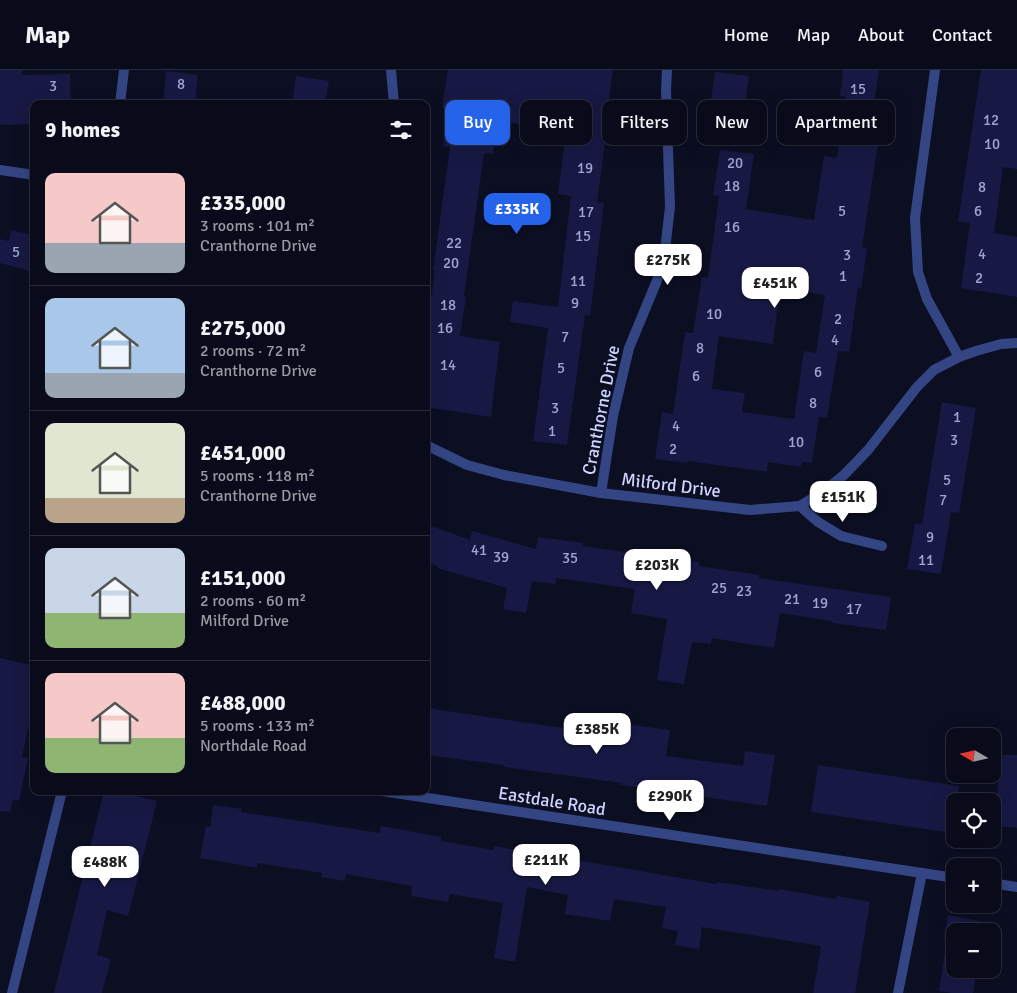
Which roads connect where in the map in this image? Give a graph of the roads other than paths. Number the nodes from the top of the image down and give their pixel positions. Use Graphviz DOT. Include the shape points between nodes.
graph roads {
  1 [pos="124,70"];
  2 [pos="391,70"];
  3 [pos="667,70"];
  4 [pos="935,70"];
  5 [pos="120,100"];
  6 [pos="394,100"];
  7 [pos="0,170"];
  8 [pos="30,174"];
  9 [pos="1017,344"];
  10 [pos="959,357"];
  11 [pos="430,448"];
  12 [pos="602,493"];
  13 [pos="800,506"];
  14 [pos="882,546"];
  15 [pos="61,795"];
  16 [pos="408,795"];
  17 [pos="922,873"];
  18 [pos="946,877"];
  19 [pos="1001,884"];
  20 [pos="1017,887"];
  21 [pos="12,993"];
  22 [pos="898,993"];
  1 -- 5 [label="street"];
  2 -- 6 [label="street"];
  3 -- 12 [label="street, Cranthorne Drive" via="670,206 664,259 629,348 613,416"];
  4 -- 10 [label="street" via="915,218 918,272 927,299"];
  7 -- 8 [label="street"];
  9 -- 10 [label="street, Milford Drive" via="1001,344"];
  10 -- 13 [label="street, Milford Drive" via="934,370 916,386 868,450 844,475"];
  11 -- 12 [label="street, Milford Drive" via="467,465 504,475"];
  12 -- 13 [label="street, Milford Drive" via="750,510"];
  13 -- 14 [label="street" via="841,536"];
  15 -- 21 [label="street"];
  16 -- 17 [label="street, Eastdale Road"];
  17 -- 18 [label="street, Eastdale Road"];
  17 -- 22 [label="street"];
  19 -- 20 [label="street"];
}
